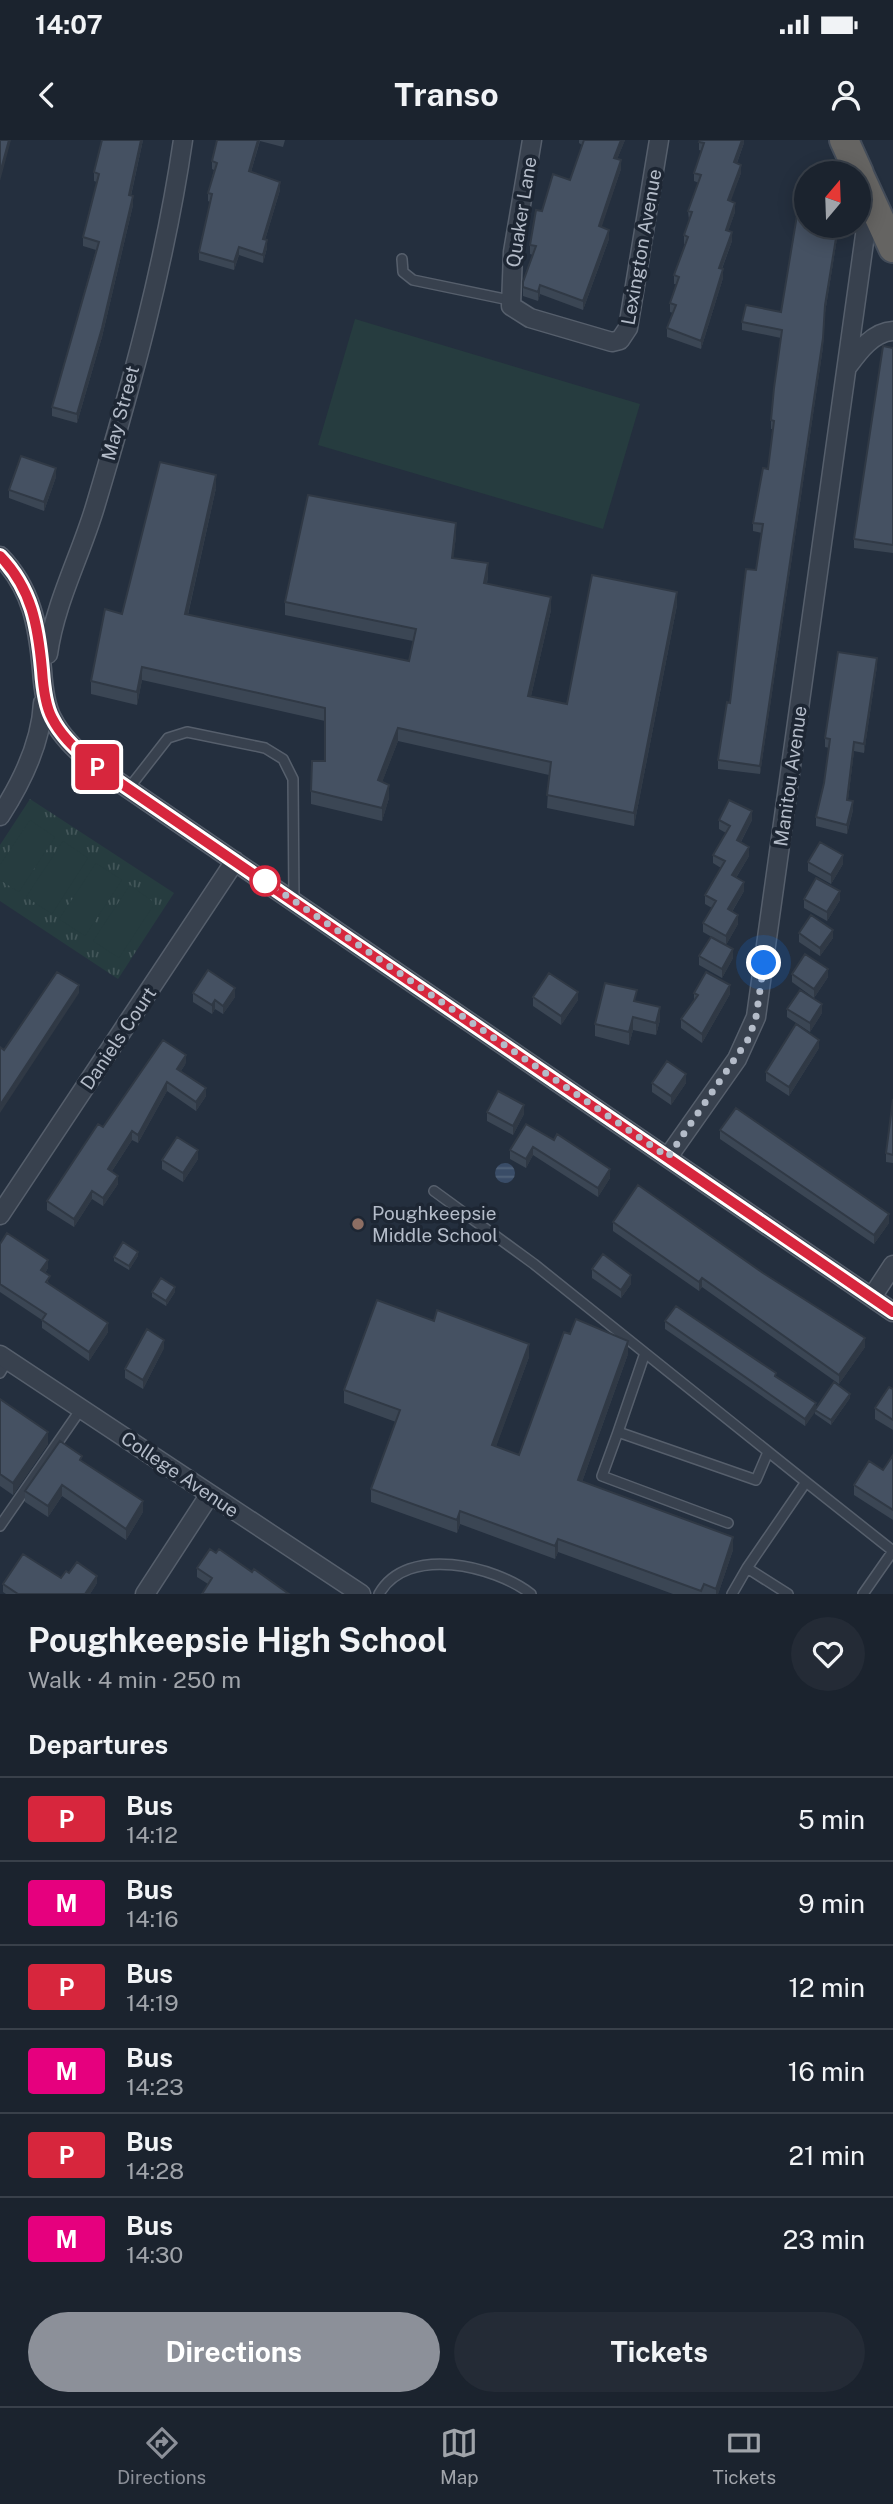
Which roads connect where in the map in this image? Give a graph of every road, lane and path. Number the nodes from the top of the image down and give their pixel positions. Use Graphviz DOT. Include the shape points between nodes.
graph roads {
  1 [pos="183,140"];
  2 [pos="532,140"];
  3 [pos="659,140"];
  4 [pos="844,140"];
  5 [pos="854,161"];
  6 [pos="872,201"];
  7 [pos="865,238"];
  8 [pos="893,247"];
  9 [pos="402,259"];
  10 [pos="509,293"];
  11 [pos="893,331"];
  12 [pos="846,369"];
  13 [pos="0,556"];
  14 [pos="43,682"];
  15 [pos="130,788"];
  16 [pos="0,816"];
  17 [pos="235,861"];
  18 [pos="294,901"];
  19 [pos="668,1157"];
  20 [pos="434,1191"];
  21 [pos="0,1215"];
  22 [pos="893,1265"];
  23 [pos="872,1297"];
  24 [pos="893,1312"];
  25 [pos="645,1353"];
  26 [pos="3,1363"];
  27 [pos="81,1409"];
  28 [pos="618,1432"];
  29 [pos="768,1452"];
  30 [pos="806,1482"];
  31 [pos="210,1494"];
  32 [pos="728,1523"];
  33 [pos="0,1526"];
  34 [pos="893,1551"];
  35 [pos="747,1568"];
  36 [pos="145,1594"];
  37 [pos="361,1594"];
  38 [pos="379,1594"];
  39 [pos="531,1594"];
  40 [pos="732,1594"];
  41 [pos="788,1594"];
  42 [pos="863,1594"];
  1 -- 14 [label="street, May Street" via="169,231 94,510 52,626"];
  2 -- 10 [label="street, Quaker Lane"];
  3 -- 10 [label="street, Lexington Avenue" via="625,336 604,341 521,314 515,311"];
  4 -- 5 [label="highway"];
  6 -- 8 [label="highway"];
  7 -- 12 [label="street, Manitou Avenue"];
  9 -- 10 [label="lane" via="403,272 413,280"];
  11 -- 12 [label="street" via="863,345"];
  12 -- 19 [label="street, Manitou Avenue" via="756,1017 737,1059"];
  13 -- 14 [label="street" via="25,587 38,624"];
  14 -- 15 [label="street" via="50,716 67,741"];
  14 -- 16 [label="street" via="36,747"];
  15 -- 17 [label="street"];
  15 -- 18 [label="lane" via="168,738 187,732 265,748 283,759 293,779"];
  17 -- 18 [label="street"];
  17 -- 21 [label="street, Daniels Court"];
  18 -- 19 [label="street"];
  19 -- 23 [label="street"];
  20 -- 25 [label="lane"];
  22 -- 23 [label="street"];
  23 -- 24 [label="street"];
  25 -- 28 [label="lane"];
  25 -- 29 [label="lane"];
  26 -- 27 [label="street, College Avenue"];
  27 -- 31 [label="street, College Avenue"];
  27 -- 33 [label="lane"];
  28 -- 29 [label="lane" via="756,1480"];
  28 -- 32 [label="lane" via="602,1475"];
  29 -- 30 [label="lane"];
  30 -- 34 [label="lane"];
  30 -- 35 [label="lane"];
  31 -- 36 [label="street"];
  31 -- 37 [label="street, College Avenue"];
  34 -- 42 [label="lane"];
  35 -- 40 [label="lane"];
  35 -- 41 [label="lane"];
  38 -- 39 [label="lane" via="402,1572 431,1564 464,1564"];
}
